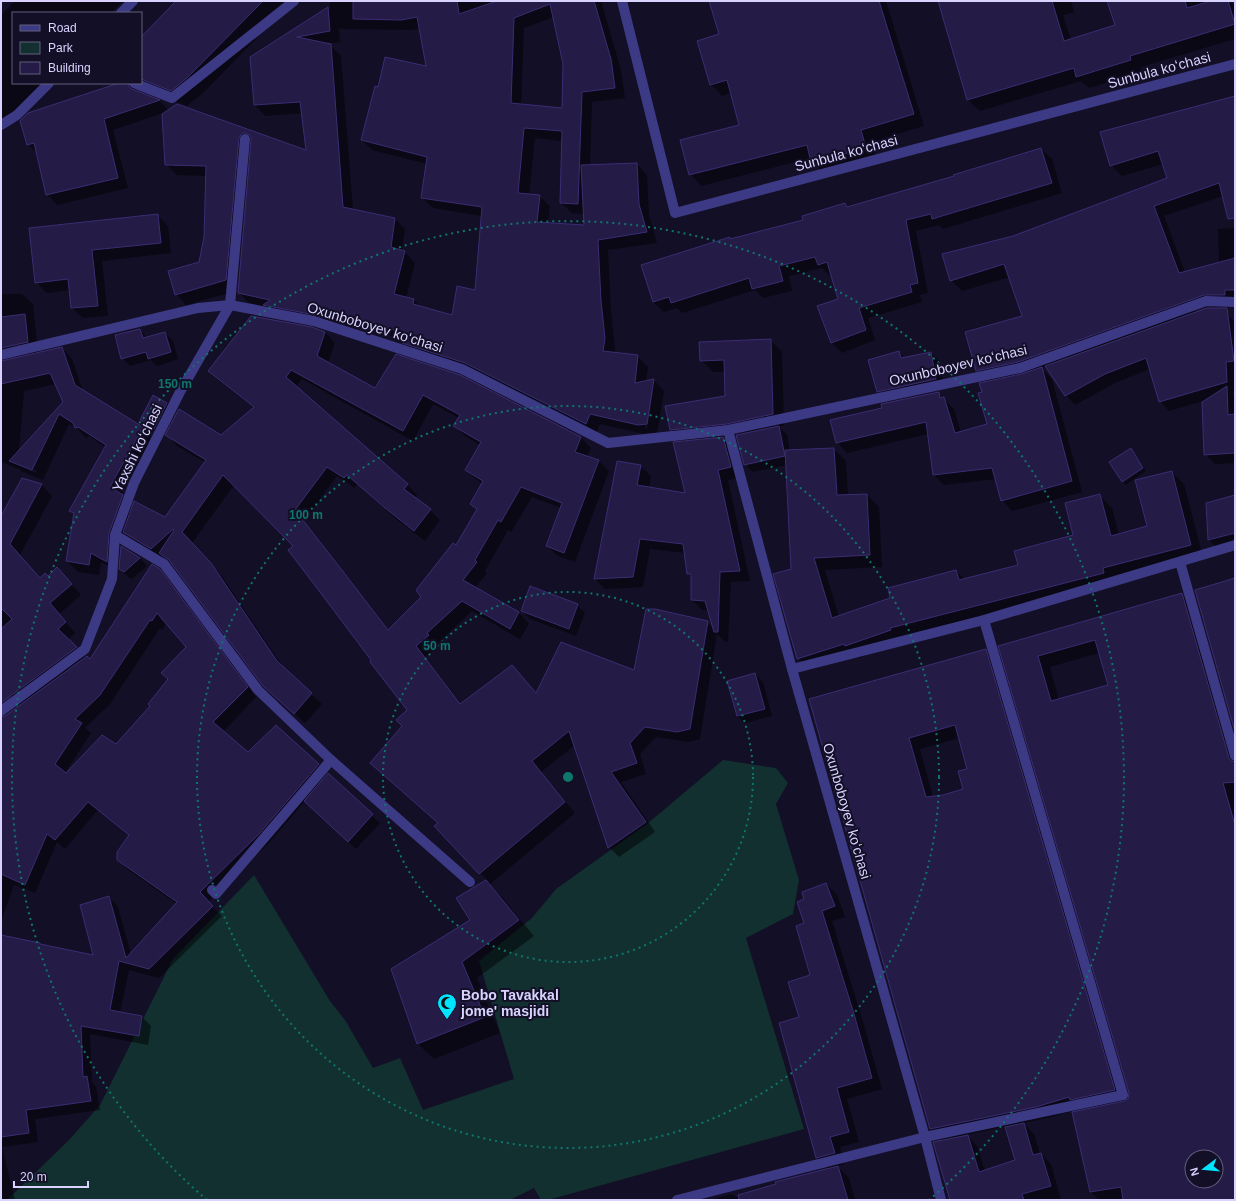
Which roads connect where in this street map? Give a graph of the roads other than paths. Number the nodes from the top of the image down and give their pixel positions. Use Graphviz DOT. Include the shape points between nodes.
graph roads {
  1 [pos="133,1"];
  2 [pos="294,1"];
  3 [pos="622,1"];
  4 [pos="122,12"];
  5 [pos="1235,64"];
  6 [pos="48,84"];
  7 [pos="137,84"];
  8 [pos="1,125"];
  9 [pos="245,139"];
  10 [pos="1235,302"];
  11 [pos="230,305"];
  12 [pos="1,355"];
  13 [pos="728,430"];
  14 [pos="115,535"];
  15 [pos="1235,545"];
  16 [pos="1180,562"];
  17 [pos="984,620"];
  18 [pos="792,669"];
  19 [pos="1,710"];
  20 [pos="1235,756"];
  21 [pos="331,760"];
  22 [pos="470,882"];
  23 [pos="212,890"];
  24 [pos="925,1138"];
  25 [pos="677,1200"];
  26 [pos="941,1200"];
  1 -- 4 [label="street"];
  2 -- 7 [label="street" via="172,98"];
  3 -- 5 [label="street, Sunbula koʻchasi" via="675,213"];
  6 -- 8 [label="street" via="17,115"];
  9 -- 11 [label="street, Yaxshi koʻchasi"];
  10 -- 13 [label="street, Oxunboboyev koʻchasi" via="1206,301 1020,368"];
  11 -- 12 [label="street, Oxunboboyev koʻchasi" via="198,308"];
  11 -- 13 [label="street, Oxunboboyev koʻchasi" via="314,321 462,369 608,443"];
  11 -- 14 [label="street, Yaxshi koʻchasi" via="180,392 134,483"];
  13 -- 18 [label="street, Oxunboboyev koʻchasi"];
  14 -- 19 [label="street, Yaxshi koʻchasi" via="112,579 85,649"];
  14 -- 21 [label="street" via="164,564 258,690"];
  15 -- 16 [label="street"];
  16 -- 17 [label="street"];
  16 -- 20 [label="street"];
  17 -- 18 [label="street"];
  17 -- 24 [label="street" via="1123,1096"];
  18 -- 24 [label="street, Oxunboboyev koʻchasi"];
  21 -- 22 [label="street"];
  21 -- 23 [label="street" via="216,894"];
  24 -- 25 [label="street"];
  24 -- 26 [label="street, Oxunboboyev koʻchasi"];
}
